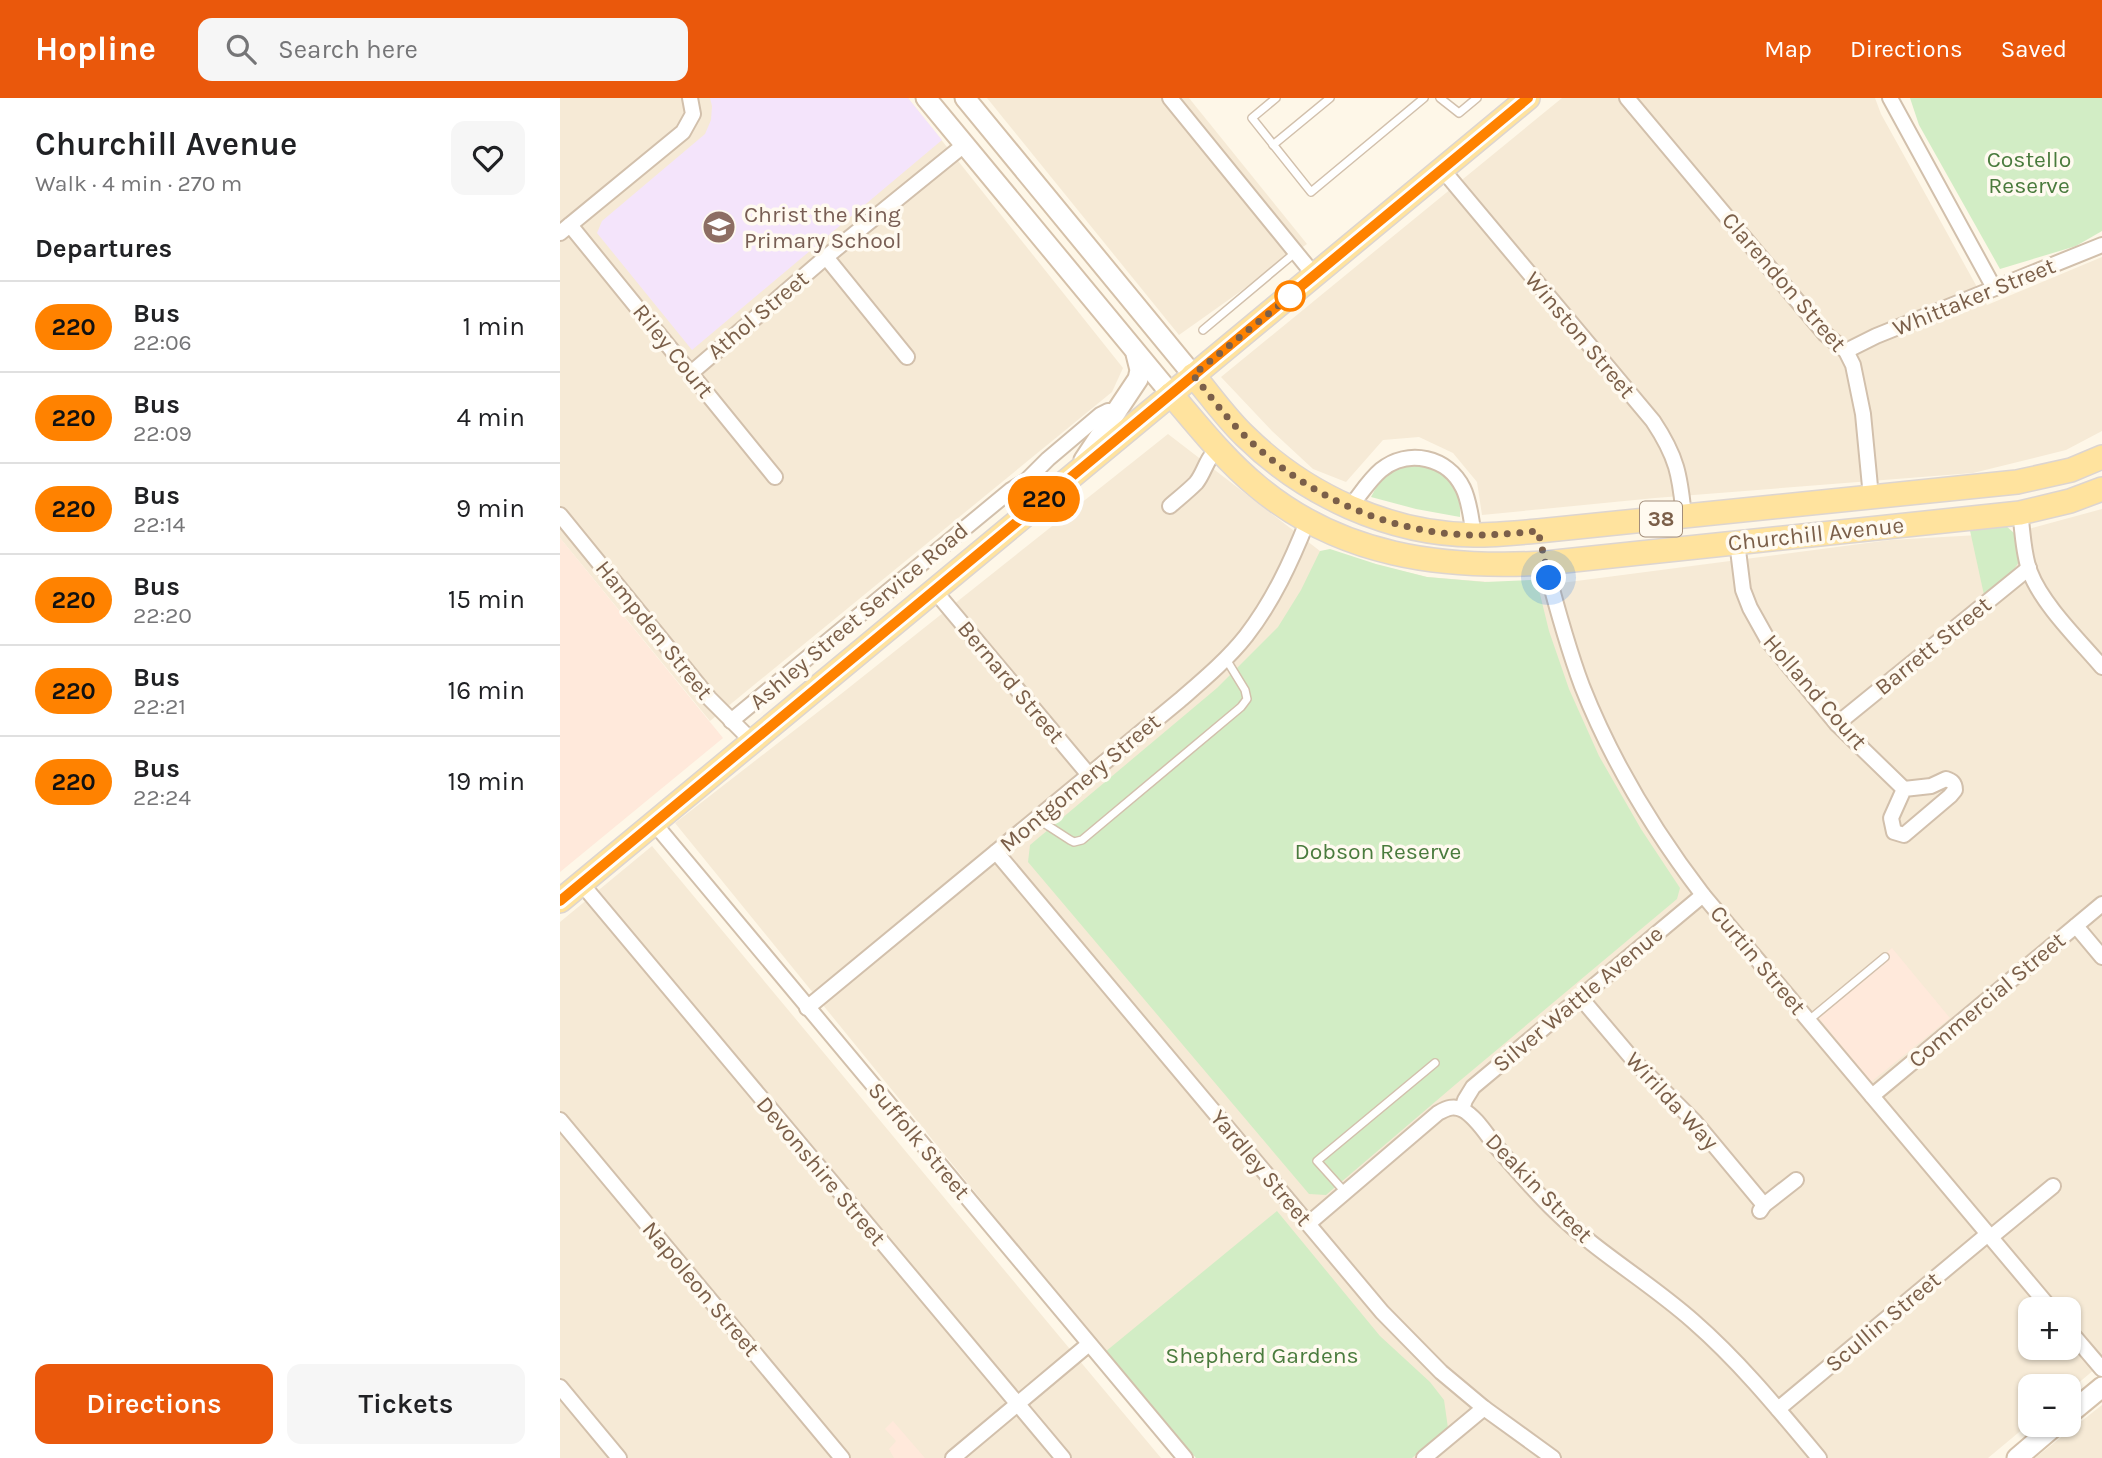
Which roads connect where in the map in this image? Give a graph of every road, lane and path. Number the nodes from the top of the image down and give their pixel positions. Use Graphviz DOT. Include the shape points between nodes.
graph roads {
  1 [pos="690,98"];
  2 [pos="926,98"];
  3 [pos="965,98"];
  4 [pos="1170,98"];
  5 [pos="1276,98"];
  6 [pos="1330,98"];
  7 [pos="1424,98"];
  8 [pos="1440,98"];
  9 [pos="1477,98"];
  10 [pos="1528,98"];
  11 [pos="1627,98"];
  12 [pos="1890,98"];
  13 [pos="987,124"];
  14 [pos="964,145"];
  15 [pos="1273,145"];
  16 [pos="1442,169"];
  17 [pos="565,229"];
  18 [pos="2102,245"];
  19 [pos="1296,252"];
  20 [pos="826,257"];
  21 [pos="1315,276"];
  22 [pos="1994,288"];
  23 [pos="1203,330"];
  24 [pos="1134,350"];
  25 [pos="1846,351"];
  26 [pos="907,356"];
  27 [pos="691,373"];
  28 [pos="1193,375"];
  29 [pos="1171,394"];
  30 [pos="1118,412"];
  31 [pos="1217,449"];
  32 [pos="2102,457"];
  33 [pos="1035,473"];
  34 [pos="1072,476"];
  35 [pos="775,477"];
  36 [pos="2017,482"];
  37 [pos="2102,489"];
  38 [pos="1318,491"];
  39 [pos="1871,498"];
  40 [pos="1035,506"];
  41 [pos="1170,506"];
  42 [pos="1350,507"];
  43 [pos="2020,513"];
  44 [pos="1709,514"];
  45 [pos="560,515"];
  46 [pos="1684,517"];
  47 [pos="1307,522"];
  48 [pos="1873,527"];
  49 [pos="1538,531"];
  50 [pos="1330,533"];
  51 [pos="1474,535"];
  52 [pos="1737,542"];
  53 [pos="1712,545"];
  54 [pos="1545,563"];
  55 [pos="1473,565"];
  56 [pos="2029,568"];
  57 [pos="934,590"];
  58 [pos="1225,659"];
  59 [pos="2102,667"];
  60 [pos="732,721"];
  61 [pos="1838,724"];
  62 [pos="751,741"];
  63 [pos="1089,775"];
  64 [pos="1904,789"];
  65 [pos="1036,818"];
  66 [pos="654,823"];
  67 [pos="996,852"];
  68 [pos="581,883"];
  69 [pos="1703,895"];
  70 [pos="560,901"];
  71 [pos="2102,904"];
  72 [pos="2076,926"];
  73 [pos="1885,957"];
  74 [pos="2102,957"];
  75 [pos="1580,997"];
  76 [pos="807,1008"];
  77 [pos="1809,1021"];
  78 [pos="1435,1063"];
  79 [pos="1871,1096"];
  80 [pos="1462,1109"];
  81 [pos="560,1120"];
  82 [pos="1796,1180"];
  83 [pos="2053,1185"];
  84 [pos="1345,1192"];
  85 [pos="1308,1224"];
  86 [pos="1989,1235"];
  87 [pos="2041,1297"];
  88 [pos="1089,1344"];
  89 [pos="2081,1344"];
  90 [pos="2102,1369"];
  91 [pos="560,1387"];
  92 [pos="2102,1387"];
  93 [pos="2081,1404"];
  94 [pos="1017,1405"];
  95 [pos="1485,1408"];
  96 [pos="1778,1409"];
  97 [pos="2042,1437"];
  98 [pos="620,1458"];
  99 [pos="842,1458"];
  100 [pos="953,1458"];
  101 [pos="1063,1458"];
  102 [pos="1185,1458"];
  103 [pos="1424,1458"];
  104 [pos="1553,1458"];
  105 [pos="1819,1458"];
  106 [pos="2017,1458"];
  1 -- 17 [label="street" via="693,114 683,132"];
  2 -- 14 [label="main road, Churchill Avenue / 38"];
  3 -- 13 [label="main road, Churchill Avenue / 38"];
  4 -- 19 [label="street"];
  5 -- 15 [label="lane" via="1252,118"];
  6 -- 15 [label="lane"];
  7 -- 15 [label="lane" via="1311,192"];
  8 -- 9 [label="lane" via="1459,113"];
  10 -- 16 [label="main road"];
  11 -- 25 [label="street, Clarendon Street" via="1825,334"];
  12 -- 22 [label="street"];
  13 -- 14 [label="main road, Athol Street"];
  13 -- 28 [label="main road, Churchill Avenue / 38"];
  14 -- 20 [label="street, Athol Street"];
  14 -- 24 [label="main road, Churchill Avenue / 38"];
  16 -- 21 [label="main road"];
  16 -- 46 [label="street, Winston Street" via="1653,421 1676,462"];
  17 -- 27 [label="street, Riley Court"];
  18 -- 22 [label="street, Whittaker Street"];
  19 -- 21 [label="street"];
  19 -- 23 [label="lane"];
  20 -- 26 [label="street"];
  20 -- 27 [label="street, Athol Street"];
  21 -- 28 [label="main road"];
  22 -- 25 [label="street, Whittaker Street"];
  24 -- 29 [label="main road, Churchill Avenue / 38"];
  24 -- 30 [label="main road" via="1140,375"];
  25 -- 39 [label="street, Clarendon Street" via="1860,396"];
  27 -- 35 [label="street, Riley Court"];
  28 -- 29 [label="main road"];
  28 -- 38 [label="main road, Churchill Avenue / 38" via="1242,434 1288,473"];
  29 -- 31 [label="main road, Churchill Avenue / 38"];
  29 -- 34 [label="main road"];
  30 -- 33 [label="street, Ashley Street Service Road" via="1100,415"];
  30 -- 34 [label="main road"];
  31 -- 41 [label="street" via="1198,481"];
  31 -- 47 [label="main road, Churchill Avenue / 38" via="1258,487"];
  32 -- 36 [label="main road, Churchill Avenue / 38" via="2071,470"];
  33 -- 40 [label="street"];
  33 -- 60 [label="street, Ashley Street Service Road"];
  34 -- 40 [label="main road"];
  36 -- 39 [label="main road, Churchill Avenue / 38"];
  36 -- 43 [label="main road"];
  37 -- 43 [label="main road, Churchill Avenue / 38"];
  38 -- 42 [label="main road, Churchill Avenue / 38"];
  38 -- 47 [label="main road"];
  39 -- 44 [label="main road, Churchill Avenue / 38"];
  39 -- 48 [label="main road"];
  40 -- 57 [label="main road"];
  42 -- 50 [label="main road"];
  42 -- 51 [label="main road, Churchill Avenue / 38" via="1413,528"];
  42 -- 51 [label="street" via="1388,465 1424,457 1444,466 1459,481 1468,499"];
  43 -- 48 [label="main road, Churchill Avenue / 38"];
  43 -- 56 [label="street"];
  44 -- 46 [label="main road, Churchill Avenue / 38"];
  44 -- 53 [label="main road"];
  45 -- 60 [label="street, Hampden Street"];
  46 -- 49 [label="main road, Churchill Avenue / 38"];
  47 -- 50 [label="main road, Churchill Avenue / 38"];
  47 -- 58 [label="street, Montgomery Street" via="1264,611"];
  48 -- 52 [label="main road, Churchill Avenue / 38"];
  49 -- 51 [label="main road, Churchill Avenue / 38"];
  49 -- 54 [label="main road"];
  50 -- 55 [label="main road, Churchill Avenue / 38" via="1405,556"];
  51 -- 55 [label="main road"];
  52 -- 53 [label="main road, Churchill Avenue / 38"];
  52 -- 61 [label="street, Holland Court" via="1743,590 1760,628"];
  53 -- 54 [label="main road, Churchill Avenue / 38"];
  54 -- 55 [label="main road, Churchill Avenue / 38"];
  54 -- 69 [label="street, Curtin Street" via="1570,651 1596,718 1636,797"];
  56 -- 59 [label="street" via="2042,595"];
  56 -- 61 [label="street, Barrett Street"];
  57 -- 62 [label="main road"];
  57 -- 63 [label="street, Bernard Street"];
  58 -- 63 [label="street, Montgomery Street"];
  58 -- 65 [label="lane" via="1246,695 1244,704 1231,716 1082,840 1074,842"];
  60 -- 62 [label="street, Hampden Street"];
  61 -- 64 [label="street, Holland Court"];
  62 -- 66 [label="main road"];
  63 -- 65 [label="street, Montgomery Street"];
  64 -- 64 [label="street" via="1946,779 1955,790 1899,835 1891,828 1891,818"];
  65 -- 67 [label="street, Montgomery Street"];
  66 -- 68 [label="main road"];
  66 -- 76 [label="street, Suffolk Street"];
  67 -- 76 [label="street, Montgomery Street"];
  67 -- 85 [label="street, Yardley Street"];
  68 -- 70 [label="main road"];
  68 -- 94 [label="street, Devonshire Street"];
  69 -- 75 [label="street, Silver Wattle Avenue"];
  69 -- 77 [label="street, Curtin Street"];
  71 -- 72 [label="street, Commercial Street"];
  72 -- 74 [label="street"];
  72 -- 79 [label="street, Commercial Street"];
  73 -- 77 [label="lane"];
  75 -- 80 [label="street, Silver Wattle Avenue" via="1473,1087"];
  75 -- 82 [label="street, Wirilda Way" via="1635,1062 1694,1121 1761,1209"];
  76 -- 88 [label="street, Suffolk Street"];
  77 -- 79 [label="street, Curtin Street"];
  78 -- 84 [label="lane" via="1317,1161"];
  79 -- 86 [label="street, Curtin Street"];
  80 -- 84 [label="street" via="1450,1107 1438,1113"];
  80 -- 96 [label="street, Deakin Street" via="1568,1224 1693,1321"];
  81 -- 99 [label="street, Napoleon Street"];
  83 -- 86 [label="street, Scullin Street"];
  84 -- 85 [label="street"];
  85 -- 95 [label="street, Yardley Street" via="1400,1331"];
  86 -- 87 [label="street, Curtin Street"];
  86 -- 96 [label="street, Scullin Street"];
  88 -- 94 [label="street"];
  88 -- 102 [label="street, Suffolk Street"];
  89 -- 90 [label="street"];
  91 -- 98 [label="street"];
  92 -- 93 [label="main road"];
  94 -- 100 [label="street"];
  94 -- 101 [label="street, Devonshire Street"];
  95 -- 103 [label="street"];
  95 -- 104 [label="street, Yardley Street"];
  96 -- 105 [label="street, Deakin Street"];
  97 -- 106 [label="main road"];
}
